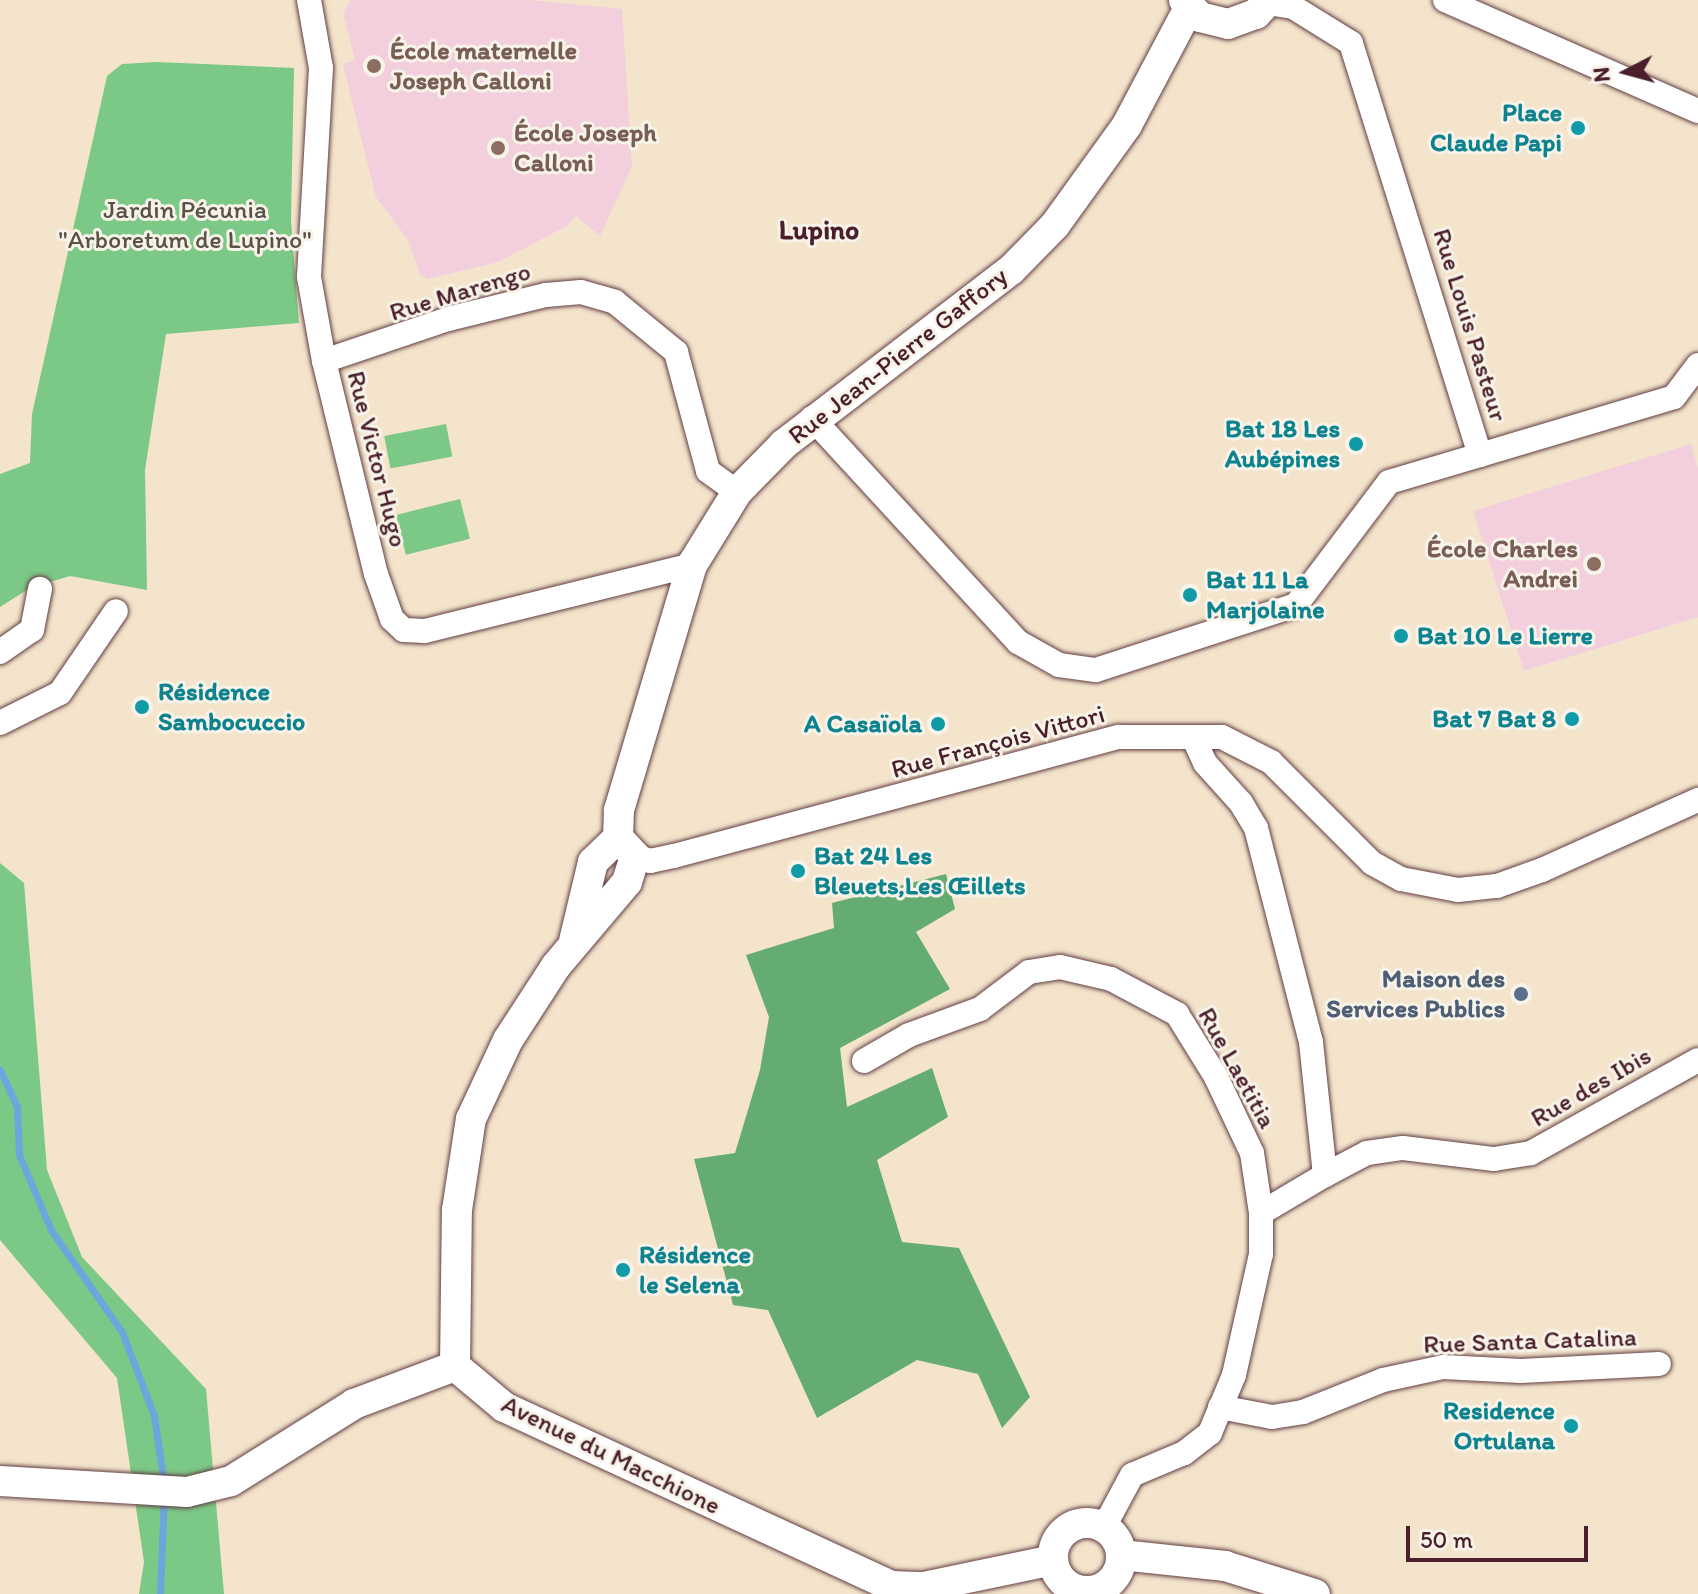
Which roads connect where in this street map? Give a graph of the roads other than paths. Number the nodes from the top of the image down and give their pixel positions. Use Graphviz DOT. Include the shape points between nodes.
graph roads {
  1 [pos="309,0"];
  2 [pos="1445,0"];
  3 [pos="1268,2"];
  4 [pos="1186,4"];
  5 [pos="1698,111"];
  6 [pos="324,361"];
  7 [pos="1698,365"];
  8 [pos="812,418"];
  9 [pos="1480,455"];
  10 [pos="737,492"];
  11 [pos="692,565"];
  12 [pos="40,589"];
  13 [pos="116,611"];
  14 [pos="0,652"];
  15 [pos="0,723"];
  16 [pos="1193,737"];
  17 [pos="1698,800"];
  18 [pos="626,847"];
  19 [pos="1698,1060"];
  20 [pos="864,1061"];
  21 [pos="1325,1175"];
  22 [pos="1261,1213"];
  23 [pos="1659,1364"];
  24 [pos="455,1366"];
  25 [pos="1220,1407"];
  26 [pos="0,1481"];
  27 [pos="1104,1527"];
  28 [pos="1121,1555"];
  29 [pos="1053,1560"];
  30 [pos="1089,1593"];
  31 [pos="1315,1594"];
  1 -- 6 [label="street, Rue Victor Hugo" via="321,68 309,277"];
  2 -- 5 [label="street"];
  3 -- 4 [label="main road" via="1256,14 1228,24 1200,17"];
  3 -- 9 [label="street, Rue Louis Pasteur" via="1293,7 1351,43"];
  4 -- 8 [label="main road, Rue Jean-Pierre Gaffory" via="1127,125 1055,225 1001,278"];
  6 -- 10 [label="street, Rue Marengo" via="448,319 546,295 581,292 615,302 676,352 708,471"];
  6 -- 11 [label="street, Rue Victor Hugo" via="376,574 392,619 404,630 425,631"];
  7 -- 9 [label="street" via="1674,397"];
  8 -- 9 [label="street, Rue Louis Pasteur" via="1018,642 1059,665 1096,670 1296,605 1389,482"];
  8 -- 10 [label="main road, Rue Jean-Pierre Gaffory"];
  10 -- 11 [label="main road, Rue Jean-Pierre Gaffory"];
  11 -- 18 [label="main road, Rue Jean-Pierre Gaffory" via="619,810"];
  12 -- 14 [label="street" via="32,630"];
  13 -- 15 [label="street" via="70,683"];
  16 -- 17 [label="street, Rue François Vittori" via="1222,737 1271,762 1372,863 1401,879 1444,889 1497,886"];
  16 -- 18 [label="street, Rue François Vittori" via="1119,737 650,861"];
  16 -- 21 [label="street" via="1205,763 1256,828 1311,1042"];
  18 -- 24 [label="main road, Rue Jean-Pierre Gaffory" via="627,882 574,941 508,1040 471,1119 457,1210"];
  19 -- 21 [label="street, Rue des Ibis" via="1531,1153 1494,1159 1403,1148 1367,1153"];
  20 -- 22 [label="street, Rue Laetitia" via="909,1035 980,1009 1029,972 1060,967 1111,979 1177,1014 1216,1077 1252,1153"];
  21 -- 22 [label="street, Rue des Ibis"];
  22 -- 25 [label="street, Rue Laetitia" via="1261,1254 1234,1375"];
  23 -- 25 [label="street, Rue Santa Catalina" via="1521,1371 1443,1367 1383,1380 1303,1412 1272,1417"];
  24 -- 26 [label="main road" via="354,1404 231,1481 187,1492"];
  24 -- 29 [label="main road, Avenue du Macchione" via="504,1407 892,1586 924,1587"];
  25 -- 27 [label="street, Rue Laetitia" via="1210,1433 1132,1475"];
  27 -- 28 [label="main road"];
  27 -- 29 [label="main road" via="1071,1526 1054,1547"];
  28 -- 30 [label="main road" via="1113,1580"];
  28 -- 31 [label="main road" via="1225,1566"];
  29 -- 30 [label="main road" via="1065,1583"];
}
